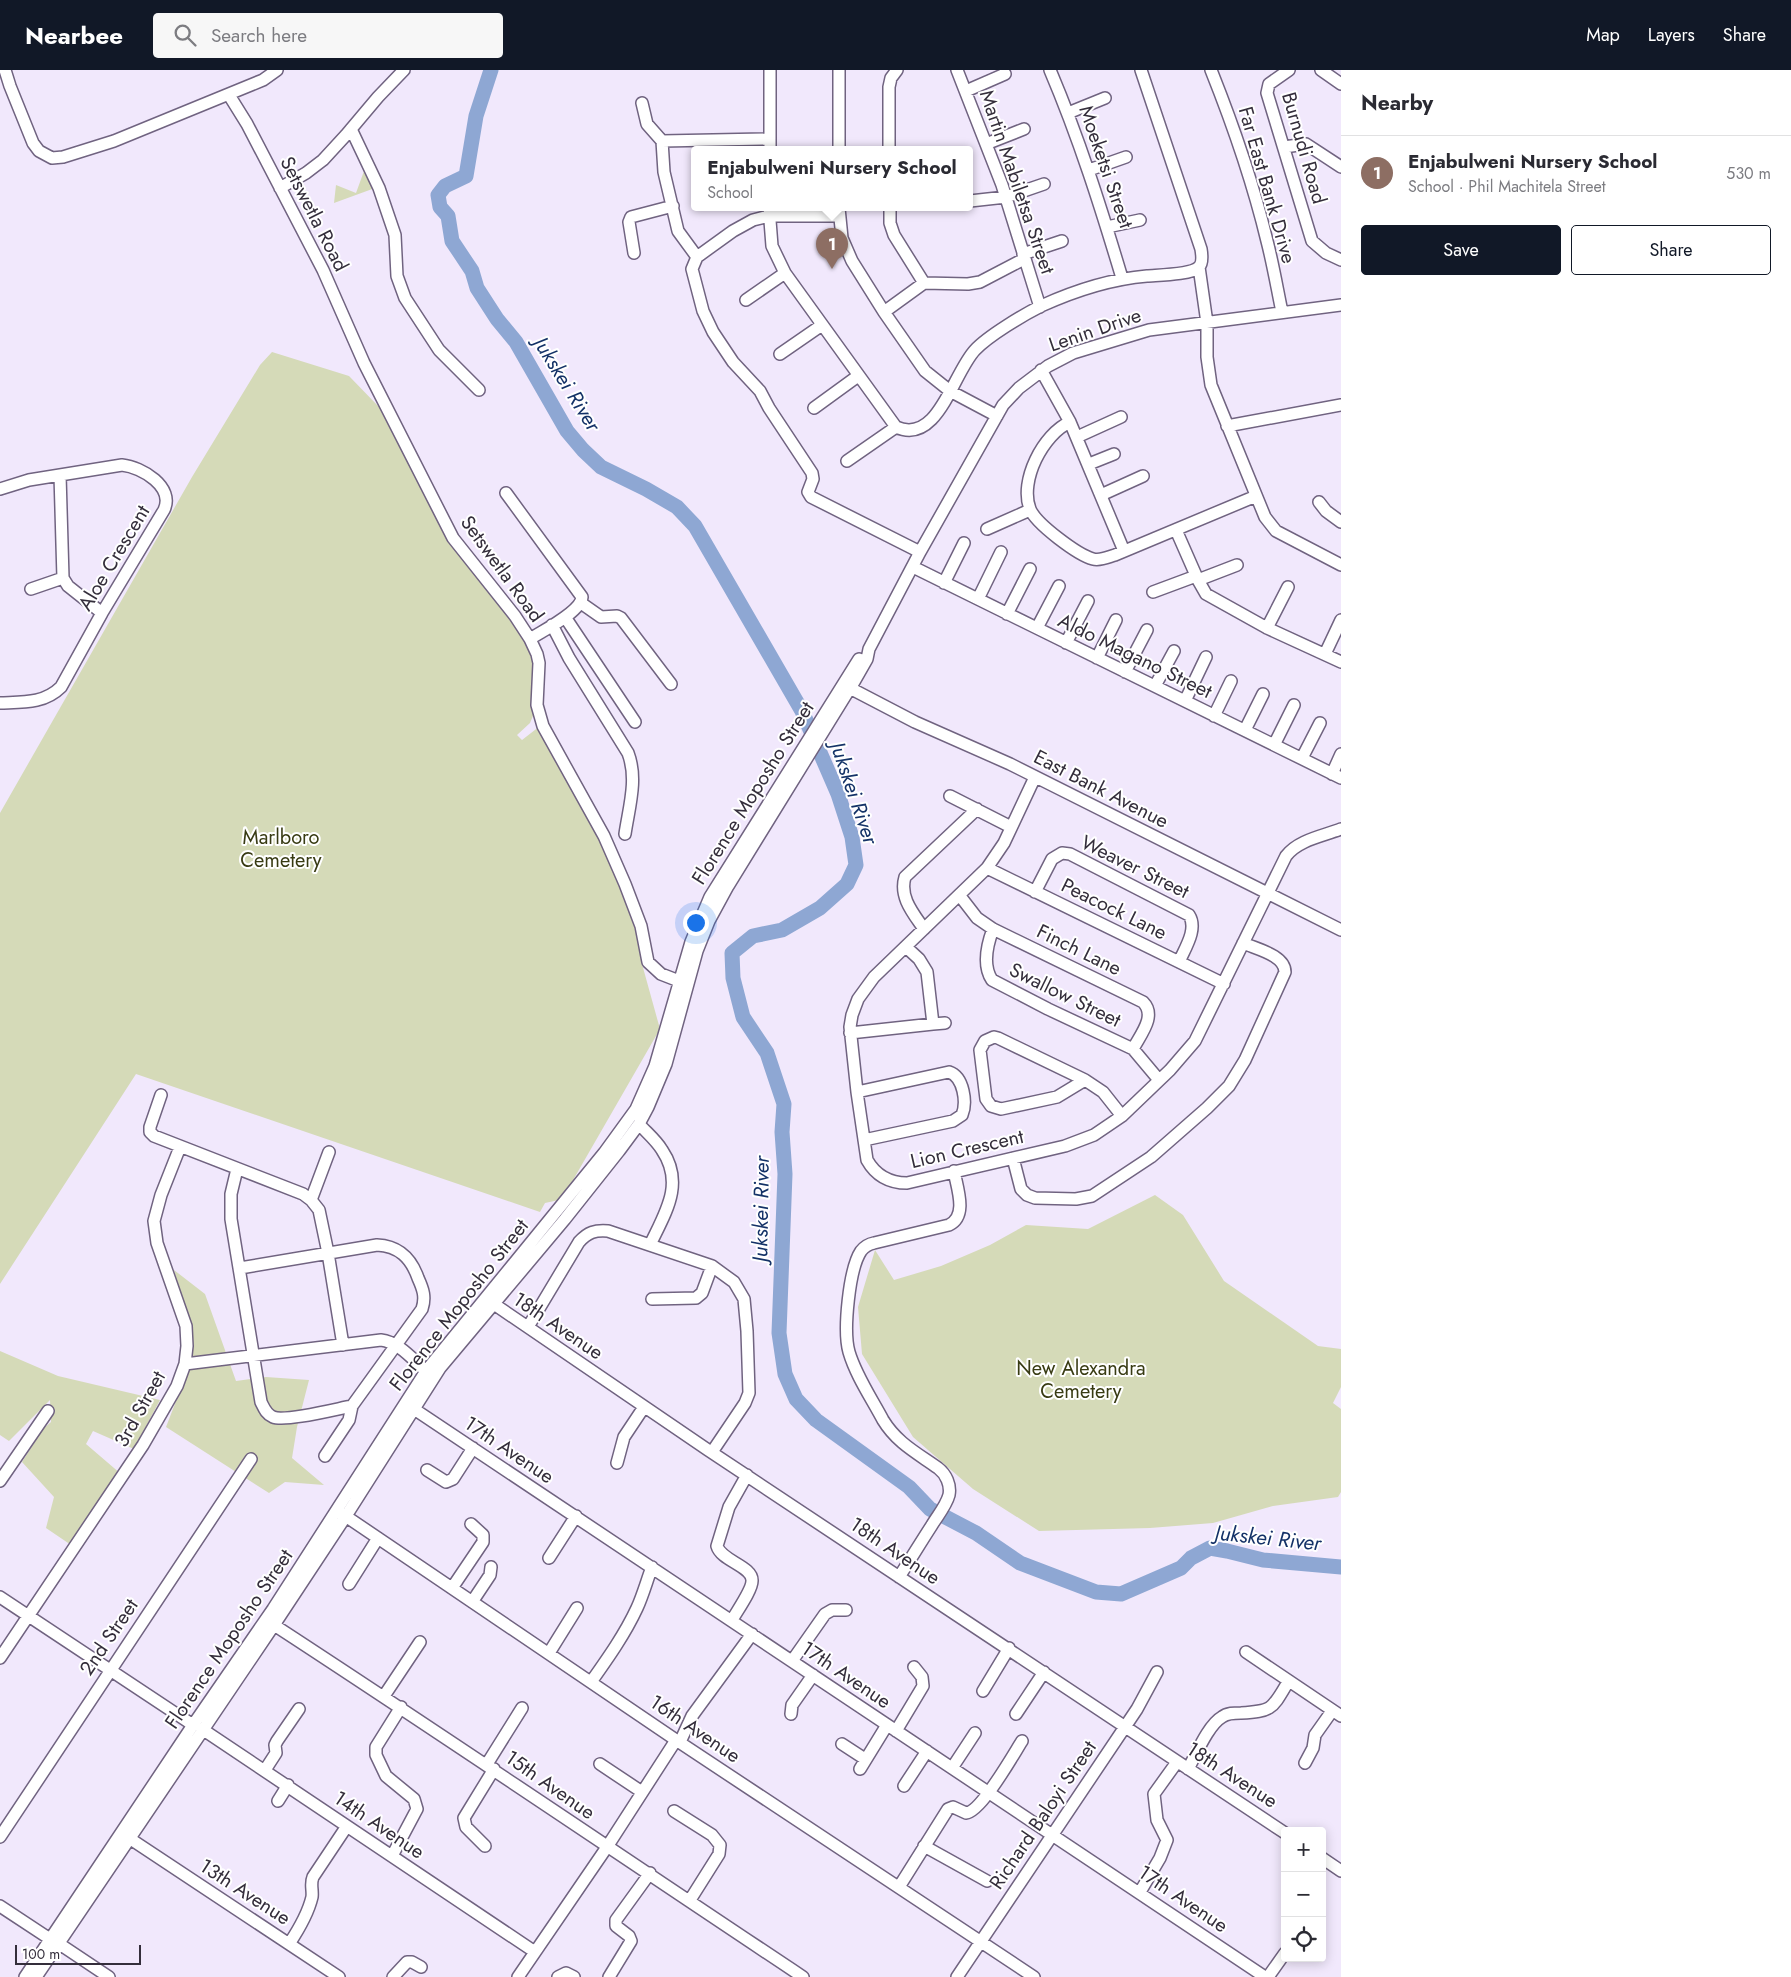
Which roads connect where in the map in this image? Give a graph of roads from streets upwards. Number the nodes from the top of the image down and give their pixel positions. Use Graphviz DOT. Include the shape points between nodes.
graph roads {
  1 [pos="5,70"];
  2 [pos="277,70"];
  3 [pos="404,70"];
  4 [pos="770,70"];
  5 [pos="839,70"];
  6 [pos="897,70"];
  7 [pos="957,70"];
  8 [pos="1050,70"];
  9 [pos="1141,70"];
  10 [pos="1211,70"];
  11 [pos="1289,70"];
  12 [pos="1321,70"];
  13 [pos="1005,74"];
  14 [pos="1341,84"];
  15 [pos="966,91"];
  16 [pos="229,95"];
  17 [pos="1105,98"];
  18 [pos="642,103"];
  19 [pos="1068,113"];
  20 [pos="351,129"];
  21 [pos="1024,129"];
  22 [pos="662,141"];
  23 [pos="986,144"];
  24 [pos="770,145"];
  25 [pos="839,146"];
  26 [pos="890,146"];
  27 [pos="1284,147"];
  28 [pos="1126,157"];
  29 [pos="1341,167"];
  30 [pos="1088,170"];
  31 [pos="1044,184"];
  32 [pos="280,188"];
  33 [pos="1006,197"];
  34 [pos="973,200"];
  35 [pos="673,206"];
  36 [pos="890,211"];
  37 [pos="769,212"];
  38 [pos="839,212"];
  39 [pos="1140,220"];
  40 [pos="1107,226"];
  41 [pos="1062,241"];
  42 [pos="634,253"];
  43 [pos="697,257"];
  44 [pos="1024,257"];
  45 [pos="1341,260"];
  46 [pos="1199,267"];
  47 [pos="785,273"];
  48 [pos="1122,278"];
  49 [pos="924,283"];
  50 [pos="746,300"];
  51 [pos="1341,305"];
  52 [pos="1040,307"];
  53 [pos="884,312"];
  54 [pos="1282,312"];
  55 [pos="1207,322"];
  56 [pos="822,325"];
  57 [pos="780,354"];
  58 [pos="1041,370"];
  59 [pos="858,376"];
  60 [pos="479,390"];
  61 [pos="950,390"];
  62 [pos="1341,405"];
  63 [pos="814,408"];
  64 [pos="996,416"];
  65 [pos="1121,417"];
  66 [pos="1070,422"];
  67 [pos="896,426"];
  68 [pos="1227,426"];
  69 [pos="1077,437"];
  70 [pos="1114,454"];
  71 [pos="847,460"];
  72 [pos="1089,464"];
  73 [pos="60,475"];
  74 [pos="1143,476"];
  75 [pos="0,489"];
  76 [pos="506,493"];
  77 [pos="1101,495"];
  78 [pos="1256,496"];
  79 [pos="1319,502"];
  80 [pos="1030,510"];
  81 [pos="1341,522"];
  82 [pos="987,529"];
  83 [pos="1176,530"];
  84 [pos="964,543"];
  85 [pos="1124,551"];
  86 [pos="920,552"];
  87 [pos="1001,552"];
  88 [pos="1237,565"];
  89 [pos="1341,565"];
  90 [pos="912,567"];
  91 [pos="1030,569"];
  92 [pos="63,578"];
  93 [pos="1197,578"];
  94 [pos="944,583"];
  95 [pos="1059,586"];
  96 [pos="1288,587"];
  97 [pos="31,589"];
  98 [pos="1153,592"];
  99 [pos="978,599"];
  100 [pos="1088,601"];
  101 [pos="581,604"];
  102 [pos="102,613"];
  103 [pos="1007,614"];
  104 [pos="565,617"];
  105 [pos="1116,620"];
  106 [pos="1341,620"];
  107 [pos="552,625"];
  108 [pos="1037,628"];
  109 [pos="1267,628"];
  110 [pos="1147,630"];
  111 [pos="530,639"];
  112 [pos="1066,643"];
  113 [pos="1174,651"];
  114 [pos="1325,654"];
  115 [pos="1206,657"];
  116 [pos="1097,658"];
  117 [pos="1341,662"];
  118 [pos="1125,672"];
  119 [pos="1231,681"];
  120 [pos="672,684"];
  121 [pos="846,686"];
  122 [pos="1155,686"];
  123 [pos="1263,694"];
  124 [pos="1185,701"];
  125 [pos="0,703"];
  126 [pos="835,705"];
  127 [pos="1294,705"];
  128 [pos="1214,716"];
  129 [pos="634,722"];
  130 [pos="1320,724"];
  131 [pos="1245,730"];
  132 [pos="1274,745"];
  133 [pos="1341,754"];
  134 [pos="1302,758"];
  135 [pos="1336,776"];
  136 [pos="1034,777"];
  137 [pos="950,796"];
  138 [pos="977,809"];
  139 [pos="1012,827"];
  140 [pos="1341,829"];
  141 [pos="625,834"];
  142 [pos="987,868"];
  143 [pos="729,874"];
  144 [pos="1035,892"];
  145 [pos="1266,894"];
  146 [pos="960,896"];
  147 [pos="924,929"];
  148 [pos="993,929"];
  149 [pos="1341,930"];
  150 [pos="1243,943"];
  151 [pos="906,947"];
  152 [pos="1179,962"];
  153 [pos="679,982"];
  154 [pos="1224,984"];
  155 [pos="945,1023"];
  156 [pos="933,1024"];
  157 [pos="850,1033"];
  158 [pos="1133,1049"];
  159 [pos="1085,1080"];
  160 [pos="1159,1080"];
  161 [pos="857,1092"];
  162 [pos="161,1095"];
  163 [pos="1122,1116"];
  164 [pos="638,1124"];
  165 [pos="864,1140"];
  166 [pos="180,1147"];
  167 [pos="329,1152"];
  168 [pos="1013,1158"];
  169 [pos="237,1169"];
  170 [pos="954,1171"];
  171 [pos="311,1200"];
  172 [pos="650,1245"];
  173 [pos="328,1253"];
  174 [pos="712,1266"];
  175 [pos="240,1268"];
  176 [pos="652,1300"];
  177 [pos="489,1301"];
  178 [pos="528,1327"];
  179 [pos="343,1345"];
  180 [pos="396,1346"];
  181 [pos="255,1357"];
  182 [pos="185,1364"];
  183 [pos="426,1371"];
  184 [pos="352,1406"];
  185 [pos="410,1406"];
  186 [pos="644,1407"];
  187 [pos="48,1411"];
  188 [pos="473,1448"];
  189 [pos="712,1452"];
  190 [pos="325,1456"];
  191 [pos="251,1459"];
  192 [pos="617,1463"];
  193 [pos="427,1470"];
  194 [pos="747,1475"];
  195 [pos="0,1481"];
  196 [pos="342,1514"];
  197 [pos="576,1516"];
  198 [pos="471,1524"];
  199 [pos="378,1538"];
  200 [pos="549,1558"];
  201 [pos="491,1567"];
  202 [pos="652,1567"];
  203 [pos="900,1577"];
  204 [pos="349,1584"];
  205 [pos="452,1588"];
  206 [pos="0,1597"];
  207 [pos="472,1602"];
  208 [pos="578,1608"];
  209 [pos="846,1610"];
  210 [pos="28,1616"];
  211 [pos="732,1620"];
  212 [pos="274,1625"];
  213 [pos="752,1634"];
  214 [pos="420,1642"];
  215 [pos="1009,1648"];
  216 [pos="1246,1652"];
  217 [pos="549,1654"];
  218 [pos="0,1658"];
  219 [pos="792,1661"];
  220 [pos="914,1668"];
  221 [pos="110,1670"];
  222 [pos="1044,1672"];
  223 [pos="1157,1672"];
  224 [pos="813,1675"];
  225 [pos="591,1682"];
  226 [pos="1288,1682"];
  227 [pos="983,1692"];
  228 [pos="384,1696"];
  229 [pos="401,1707"];
  230 [pos="522,1708"];
  231 [pos="299,1709"];
  232 [pos="791,1714"];
  233 [pos="1016,1714"];
  234 [pos="1336,1714"];
  235 [pos="197,1727"];
  236 [pos="892,1728"];
  237 [pos="1124,1728"];
  238 [pos="975,1732"];
  239 [pos="678,1741"];
  240 [pos="1022,1741"];
  241 [pos="842,1744"];
  242 [pos="927,1751"];
  243 [pos="865,1759"];
  244 [pos="1177,1762"];
  245 [pos="1305,1762"];
  246 [pos="600,1764"];
  247 [pos="490,1767"];
  248 [pos="952,1768"];
  249 [pos="1188,1769"];
  250 [pos="265,1770"];
  251 [pos="860,1770"];
  252 [pos="288,1785"];
  253 [pos="904,1786"];
  254 [pos="642,1792"];
  255 [pos="989,1792"];
  256 [pos="278,1801"];
  257 [pos="674,1810"];
  258 [pos="347,1826"];
  259 [pos="1281,1830"];
  260 [pos="1052,1835"];
  261 [pos="0,1837"];
  262 [pos="129,1838"];
  263 [pos="485,1846"];
  264 [pos="924,1846"];
  265 [pos="606,1847"];
  266 [pos="392,1856"];
  267 [pos="1326,1861"];
  268 [pos="1341,1871"];
  269 [pos="650,1874"];
  270 [pos="987,1881"];
  271 [pos="899,1886"];
  272 [pos="1140,1892"];
  273 [pos="690,1900"];
  274 [pos="0,1906"];
  275 [pos="54,1941"];
  276 [pos="981,1942"];
  277 [pos="289,1944"];
  278 [pos="535,1952"];
  279 [pos="1281,1958"];
  280 [pos="421,1967"];
  281 [pos="1028,1975"];
  282 [pos="25,1977"];
  283 [pos="36,1977"];
  284 [pos="109,1977"];
  285 [pos="340,1977"];
  286 [pos="394,1977"];
  287 [pos="518,1977"];
  288 [pos="609,1977"];
  289 [pos="803,1977"];
  290 [pos="957,1977"];
  291 [pos="1267,1977"];
  1 -- 16 [label="street" via="33,142 38,151 52,158 114,141"];
  2 -- 16 [label="street"];
  3 -- 20 [label="street"];
  4 -- 24 [label="street"];
  5 -- 25 [label="street"];
  6 -- 26 [label="street" via="889,87"];
  7 -- 15 [label="street, Martin Mabiletsa Street"];
  8 -- 19 [label="street, Moeketsi Street"];
  9 -- 46 [label="street" via="1201,249"];
  10 -- 54 [label="street, Far East Bank Drive" via="1268,240"];
  11 -- 27 [label="street, Burnudi Road" via="1267,87"];
  12 -- 14 [label="street"];
  13 -- 15 [label="street"];
  15 -- 23 [label="street, Martin Mabiletsa Street"];
  16 -- 32 [label="street, Setswetla Road"];
  17 -- 19 [label="street"];
  18 -- 22 [label="street" via="647,124"];
  19 -- 30 [label="street, Moeketsi Street"];
  20 -- 32 [label="street" via="323,160"];
  20 -- 60 [label="street" via="379,188 394,235 397,276 405,298 439,350"];
  21 -- 23 [label="street"];
  22 -- 24 [label="street"];
  22 -- 35 [label="street" via="664,172"];
  23 -- 33 [label="street, Martin Mabiletsa Street"];
  27 -- 29 [label="street" via="1309,144"];
  27 -- 45 [label="street, Burnudi Road" via="1312,241"];
  28 -- 30 [label="street"];
  30 -- 40 [label="street, Moeketsi Street"];
  31 -- 33 [label="street"];
  32 -- 111 [label="street, Setswetla Road" via="453,538"];
  33 -- 34 [label="street"];
  33 -- 44 [label="street, Martin Mabiletsa Street"];
  35 -- 42 [label="street" via="631,217"];
  35 -- 43 [label="street" via="678,231"];
  36 -- 49 [label="street" via="894,235"];
  37 -- 38 [label="street"];
  37 -- 43 [label="street" via="743,224"];
  37 -- 47 [label="street" via="772,246"];
  38 -- 53 [label="street" via="842,238 848,254"];
  39 -- 40 [label="street"];
  40 -- 48 [label="street, Moeketsi Street"];
  41 -- 44 [label="street"];
  43 -- 86 [label="street" via="693,263 693,276 707,321 733,362 760,392 812,473 808,492 811,497"];
  44 -- 49 [label="street" via="980,282"];
  44 -- 52 [label="street, Martin Mabiletsa Street"];
  46 -- 48 [label="street" via="1172,274"];
  46 -- 55 [label="street"];
  47 -- 50 [label="street"];
  47 -- 56 [label="street"];
  48 -- 52 [label="street"];
  49 -- 53 [label="street"];
  51 -- 54 [label="street, Lenin Drive"];
  52 -- 61 [label="street" via="974,350"];
  53 -- 61 [label="street" via="925,371"];
  54 -- 55 [label="street, Lenin Drive"];
  55 -- 58 [label="street, Lenin Drive" via="1149,330 1074,353"];
  55 -- 68 [label="street" via="1208,373"];
  56 -- 57 [label="street"];
  56 -- 59 [label="street"];
  58 -- 64 [label="street, Lenin Drive" via="1010,396"];
  58 -- 66 [label="street"];
  59 -- 63 [label="street"];
  59 -- 67 [label="street"];
  61 -- 64 [label="street"];
  61 -- 67 [label="street" via="927,424 912,430"];
  62 -- 68 [label="street"];
  64 -- 86 [label="street, Lenin Drive"];
  65 -- 69 [label="street"];
  66 -- 69 [label="street"];
  66 -- 80 [label="street" via="1050,436 1036,459 1028,494"];
  67 -- 71 [label="street"];
  68 -- 78 [label="street"];
  69 -- 72 [label="street"];
  70 -- 72 [label="street"];
  72 -- 77 [label="street"];
  73 -- 75 [label="street, Aloe Crescent"];
  73 -- 92 [label="street"];
  73 -- 102 [label="street, Aloe Crescent" via="130,466 158,483 167,496 164,510"];
  74 -- 77 [label="street"];
  76 -- 101 [label="street" via="582,597"];
  77 -- 85 [label="street"];
  78 -- 83 [label="street"];
  78 -- 89 [label="street" via="1269,524 1276,531"];
  79 -- 81 [label="street"];
  80 -- 82 [label="street"];
  80 -- 85 [label="street" via="1037,520 1090,558 1100,559"];
  83 -- 85 [label="street"];
  83 -- 93 [label="street"];
  84 -- 94 [label="street"];
  86 -- 90 [label="street, Lenin Drive"];
  87 -- 99 [label="street"];
  88 -- 93 [label="street"];
  90 -- 94 [label="street, Aldo Magano Street"];
  90 -- 121 [label="street, Lenin Drive"];
  91 -- 103 [label="street"];
  92 -- 97 [label="street"];
  92 -- 102 [label="street" via="68,586"];
  93 -- 98 [label="street"];
  93 -- 109 [label="street" via="1206,594"];
  94 -- 99 [label="street, Aldo Magano Street"];
  95 -- 108 [label="street"];
  96 -- 109 [label="street"];
  99 -- 103 [label="street, Aldo Magano Street"];
  100 -- 112 [label="street"];
  101 -- 104 [label="street"];
  101 -- 120 [label="street" via="601,617 621,618"];
  102 -- 125 [label="street, Aloe Crescent" via="56,693 38,701"];
  103 -- 108 [label="street, Aldo Magano Street"];
  104 -- 107 [label="street"];
  104 -- 129 [label="street"];
  105 -- 116 [label="street"];
  106 -- 114 [label="street"];
  107 -- 111 [label="street"];
  107 -- 141 [label="street" via="632,764 634,776"];
  108 -- 112 [label="street, Aldo Magano Street"];
  109 -- 114 [label="street"];
  110 -- 118 [label="street"];
  111 -- 153 [label="street, Setswetla Road" via="538,659 537,705 543,726 604,836 641,926 648,962 661,974"];
  112 -- 116 [label="street, Aldo Magano Street"];
  113 -- 122 [label="street"];
  114 -- 117 [label="street"];
  115 -- 124 [label="street"];
  116 -- 118 [label="street, Aldo Magano Street"];
  118 -- 122 [label="street, Aldo Magano Street"];
  119 -- 128 [label="street"];
  121 -- 126 [label="street, Florence Moposho Street"];
  121 -- 136 [label="street, East Bank Avenue"];
  122 -- 124 [label="street, Aldo Magano Street"];
  123 -- 131 [label="street"];
  124 -- 128 [label="street, Aldo Magano Street"];
  126 -- 143 [label="street, Florence Moposho Street" via="775,791"];
  126 -- 143 [label="street, Florence Moposho Street" via="780,804"];
  127 -- 132 [label="street"];
  128 -- 131 [label="street, Aldo Magano Street"];
  130 -- 134 [label="street"];
  131 -- 132 [label="street, Aldo Magano Street"];
  132 -- 134 [label="street, Aldo Magano Street"];
  133 -- 135 [label="street"];
  134 -- 135 [label="street, Aldo Magano Street"];
  136 -- 139 [label="street, Lion Crescent"];
  136 -- 145 [label="street, East Bank Avenue"];
  137 -- 138 [label="street"];
  138 -- 139 [label="street"];
  138 -- 147 [label="street" via="905,877 903,889 907,903"];
  139 -- 142 [label="street, Lion Crescent"];
  140 -- 145 [label="street, Lion Crescent" via="1292,849"];
  142 -- 144 [label="street, Peacock Lane"];
  142 -- 146 [label="street, Lion Crescent"];
  143 -- 153 [label="street, Florence Moposho Street" via="701,915"];
  143 -- 164 [label="street, Florence Moposho Street" via="706,929 666,1064"];
  144 -- 152 [label="street, Peacock Lane"];
  144 -- 152 [label="street, Weaver Street" via="1052,859 1062,853 1070,854 1189,915 1192,930"];
  145 -- 149 [label="street, East Bank Avenue"];
  145 -- 150 [label="street, Lion Crescent"];
  146 -- 147 [label="street, Lion Crescent"];
  146 -- 148 [label="street, Finch Lane" via="977,918"];
  147 -- 151 [label="street, Lion Crescent"];
  148 -- 158 [label="street, Swallow Street" via="986,951 992,980"];
  148 -- 158 [label="street, Finch Lane" via="1143,1002 1149,1015"];
  150 -- 154 [label="street, Lion Crescent"];
  150 -- 168 [label="street" via="1280,960 1285,972 1240,1069 1229,1086 1207,1108 1158,1152 1092,1196 1035,1198 1027,1195 1021,1189"];
  151 -- 156 [label="street" via="927,972"];
  151 -- 157 [label="street, Lion Crescent" via="862,991 854,1008"];
  152 -- 154 [label="street, Peacock Lane"];
  153 -- 177 [label="street, Florence Moposho Street" via="655,1066 636,1109"];
  154 -- 160 [label="street, Lion Crescent" via="1191,1047"];
  155 -- 156 [label="street"];
  156 -- 157 [label="street"];
  157 -- 161 [label="street, Lion Crescent"];
  158 -- 160 [label="street, Swallow Street"];
  159 -- 159 [label="street" via="998,1038 988,1039 981,1045 986,1099 996,1108 1057,1097"];
  159 -- 163 [label="street" via="1103,1092"];
  160 -- 163 [label="street, Lion Crescent"];
  161 -- 165 [label="street, Lion Crescent"];
  161 -- 165 [label="street" via="949,1072 960,1081 964,1104 962,1115 953,1121"];
  162 -- 166 [label="street" via="150,1132"];
  163 -- 168 [label="street, Lion Crescent" via="1080,1142"];
  164 -- 172 [label="street" via="661,1148 674,1178 667,1209"];
  164 -- 177 [label="street, Florence Moposho Street" via="588,1190"];
  165 -- 170 [label="street, Lion Crescent" via="870,1165 890,1181 907,1183"];
  166 -- 169 [label="street"];
  166 -- 182 [label="street, 3rd Street" via="154,1221 157,1243 186,1326"];
  167 -- 171 [label="street"];
  168 -- 170 [label="street, Lion Crescent"];
  169 -- 171 [label="street" via="304,1194"];
  169 -- 175 [label="street" via="230,1207"];
  170 -- 203 [label="street" via="960,1210 954,1223 864,1247 853,1275 847,1308 846,1330 854,1364 890,1431 948,1480 949,1494 944,1508"];
  171 -- 173 [label="street" via="319,1210"];
  172 -- 174 [label="street"];
  172 -- 178 [label="street" via="608,1231 587,1233"];
  173 -- 175 [label="street"];
  173 -- 179 [label="street"];
  173 -- 180 [label="street" via="384,1245 408,1258 424,1291 424,1299 422,1309"];
  174 -- 176 [label="street" via="702,1293 696,1298"];
  174 -- 189 [label="street" via="734,1282 744,1299 750,1388 745,1403"];
  175 -- 181 [label="street"];
  177 -- 178 [label="street, 18th Avenue"];
  177 -- 183 [label="street, Florence Moposho Street"];
  177 -- 185 [label="street, Florence Moposho Street"];
  178 -- 186 [label="street, 18th Avenue"];
  179 -- 180 [label="street" via="381,1340"];
  179 -- 181 [label="street"];
  180 -- 183 [label="street"];
  180 -- 184 [label="street"];
  181 -- 182 [label="street"];
  181 -- 184 [label="street" via="261,1402 271,1416 283,1419"];
  182 -- 210 [label="street, 3rd Street" via="177,1386 143,1445"];
  183 -- 185 [label="street, Florence Moposho Street"];
  184 -- 190 [label="street" via="350,1420"];
  185 -- 188 [label="street, 17th Avenue"];
  185 -- 196 [label="street, Florence Moposho Street"];
  186 -- 189 [label="street, 18th Avenue"];
  186 -- 192 [label="street" via="624,1437"];
  187 -- 195 [label="street"];
  188 -- 193 [label="street" via="450,1481 443,1481"];
  188 -- 197 [label="street, 17th Avenue"];
  189 -- 194 [label="street, 18th Avenue"];
  191 -- 221 [label="street, 2nd Street"];
  194 -- 203 [label="street, 18th Avenue"];
  194 -- 211 [label="street" via="729,1507 717,1546 721,1553 747,1571 752,1580"];
  196 -- 199 [label="street, 16th Avenue"];
  196 -- 212 [label="street, Florence Moposho Street"];
  196 -- 235 [label="street, Florence Moposho Street" via="268,1616"];
  197 -- 200 [label="street"];
  197 -- 202 [label="street, 17th Avenue"];
  198 -- 205 [label="street" via="482,1535 483,1542"];
  199 -- 204 [label="street"];
  199 -- 205 [label="street, 16th Avenue"];
  201 -- 207 [label="street" via="490,1575"];
  202 -- 211 [label="street, 17th Avenue"];
  202 -- 225 [label="street" via="628,1627"];
  203 -- 215 [label="street, 18th Avenue"];
  205 -- 207 [label="street, 16th Avenue"];
  206 -- 210 [label="street, 14th Avenue"];
  207 -- 217 [label="street, 16th Avenue"];
  208 -- 217 [label="street"];
  209 -- 219 [label="street" via="832,1610 824,1614"];
  210 -- 218 [label="street, 3rd Street"];
  210 -- 221 [label="street, 14th Avenue"];
  211 -- 213 [label="street, 17th Avenue"];
  212 -- 228 [label="street, 15th Avenue"];
  212 -- 235 [label="street, Florence Moposho Street"];
  213 -- 219 [label="street, 17th Avenue"];
  213 -- 239 [label="street" via="692,1716"];
  214 -- 228 [label="street"];
  215 -- 222 [label="street, 18th Avenue"];
  215 -- 227 [label="street"];
  216 -- 226 [label="street"];
  217 -- 225 [label="street, 16th Avenue"];
  219 -- 224 [label="street, 17th Avenue"];
  220 -- 236 [label="street" via="922,1677 923,1686"];
  221 -- 235 [label="street, 14th Avenue"];
  221 -- 261 [label="street, 2nd Street"];
  222 -- 233 [label="street"];
  222 -- 237 [label="street, 18th Avenue"];
  223 -- 237 [label="street, Richard Baloyi Street"];
  224 -- 232 [label="street" via="792,1705"];
  224 -- 236 [label="street, 17th Avenue"];
  225 -- 239 [label="street, 16th Avenue"];
  226 -- 234 [label="street"];
  226 -- 249 [label="street" via="1275,1704 1266,1710 1220,1718"];
  228 -- 229 [label="street, 15th Avenue"];
  229 -- 247 [label="street, 15th Avenue"];
  229 -- 266 [label="street" via="376,1746 376,1754 386,1776 414,1800 418,1809"];
  230 -- 247 [label="street"];
  231 -- 250 [label="street" via="277,1741 276,1753"];
  234 -- 245 [label="street" via="1315,1735 1313,1748"];
  235 -- 250 [label="street, 14th Avenue"];
  235 -- 262 [label="street, Florence Moposho Street"];
  235 -- 275 [label="street, Florence Moposho Street"];
  236 -- 242 [label="street, 17th Avenue"];
  236 -- 243 [label="street"];
  237 -- 244 [label="street, 18th Avenue"];
  237 -- 260 [label="street, Richard Baloyi Street"];
  238 -- 248 [label="street"];
  239 -- 254 [label="street"];
  239 -- 271 [label="street, 16th Avenue"];
  240 -- 255 [label="street"];
  241 -- 243 [label="street"];
  242 -- 248 [label="street, 17th Avenue"];
  242 -- 253 [label="street"];
  243 -- 251 [label="street"];
  244 -- 249 [label="street, 18th Avenue"];
  244 -- 272 [label="street" via="1154,1794 1157,1820 1167,1840"];
  246 -- 254 [label="street"];
  247 -- 263 [label="street" via="464,1818 465,1825"];
  247 -- 265 [label="street, 15th Avenue"];
  248 -- 255 [label="street, 17th Avenue"];
  249 -- 259 [label="street, 18th Avenue"];
  250 -- 252 [label="street, 14th Avenue"];
  252 -- 256 [label="street"];
  252 -- 258 [label="street, 14th Avenue"];
  254 -- 265 [label="street"];
  255 -- 260 [label="street, 17th Avenue"];
  255 -- 264 [label="street" via="970,1813 950,1807"];
  257 -- 273 [label="street" via="712,1835 720,1845 718,1854"];
  258 -- 266 [label="street, 14th Avenue"];
  258 -- 277 [label="street" via="312,1877 312,1893 306,1914"];
  260 -- 272 [label="street, 17th Avenue"];
  260 -- 276 [label="street, Richard Baloyi Street"];
  262 -- 275 [label="street, Florence Moposho Street"];
  262 -- 277 [label="street, 13th Avenue"];
  264 -- 270 [label="street"];
  264 -- 271 [label="street"];
  265 -- 269 [label="street, 15th Avenue"];
  265 -- 278 [label="street"];
  266 -- 278 [label="street, 14th Avenue"];
  267 -- 268 [label="street"];
  269 -- 273 [label="street, 15th Avenue"];
  269 -- 288 [label="street" via="616,1922 631,1941"];
  271 -- 276 [label="street, 16th Avenue"];
  272 -- 291 [label="street, 17th Avenue"];
  273 -- 289 [label="street, 15th Avenue"];
  274 -- 275 [label="street"];
  275 -- 282 [label="street, Florence Moposho Street"];
  275 -- 283 [label="street, Florence Moposho Street"];
  275 -- 284 [label="street"];
  276 -- 281 [label="street, 16th Avenue"];
  276 -- 290 [label="street, Richard Baloyi Street"];
  277 -- 285 [label="street, 13th Avenue"];
  278 -- 287 [label="street"];
  279 -- 291 [label="street"];
  280 -- 286 [label="street" via="407,1962"];
}
